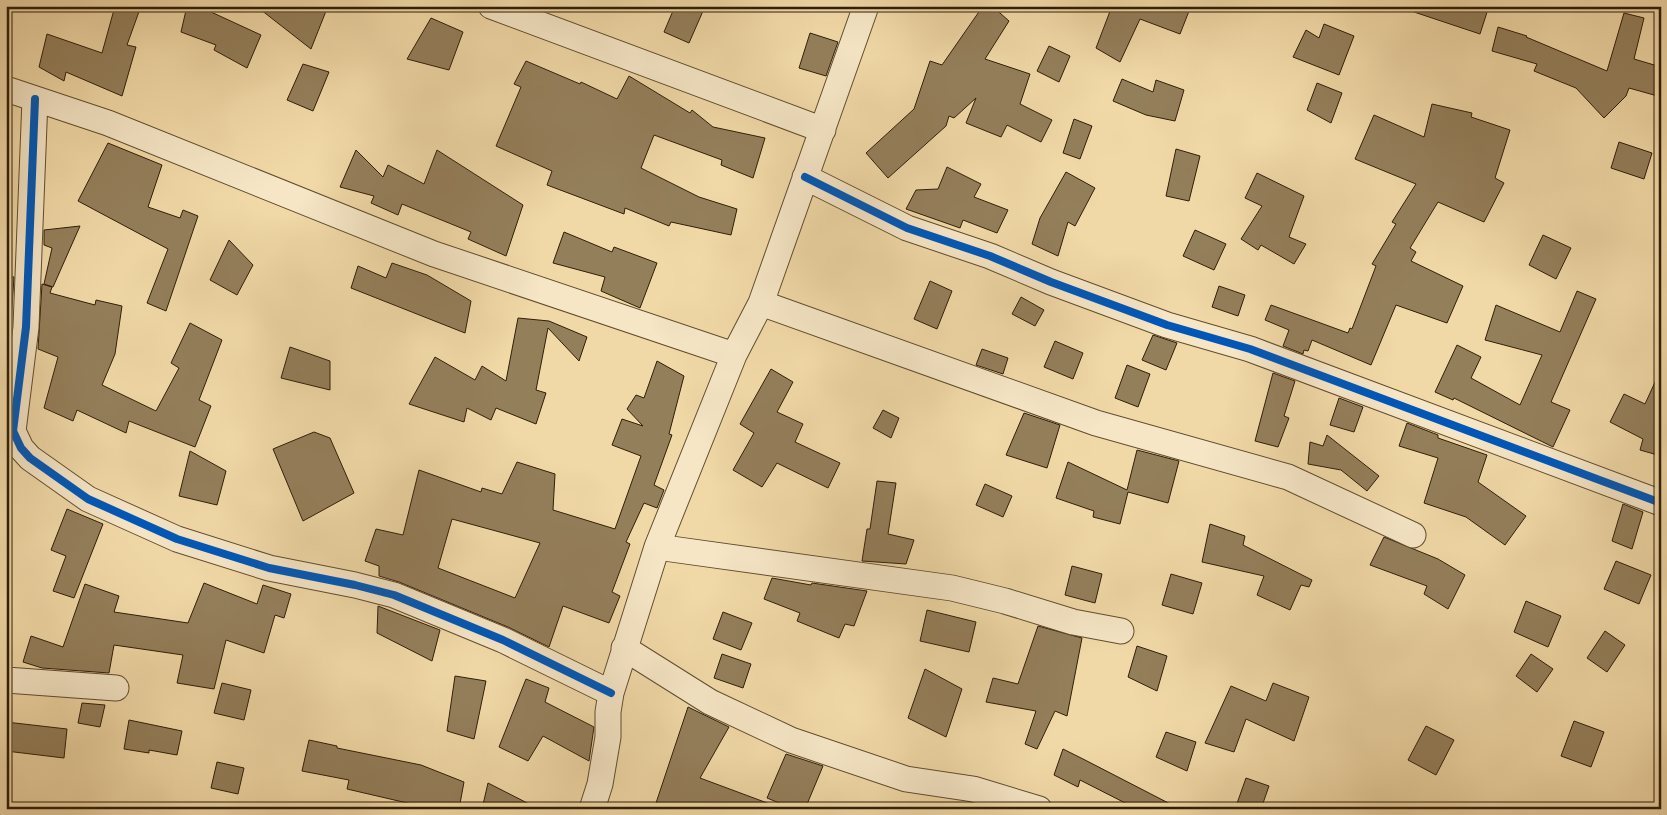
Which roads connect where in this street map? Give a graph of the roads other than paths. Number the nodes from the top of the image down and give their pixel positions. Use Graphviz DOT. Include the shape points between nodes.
graph roads {
  1 [pos="491,6"];
  2 [pos="866,6"];
  3 [pos="6,89"];
  4 [pos="35,99"];
  5 [pos="822,130"];
  6 [pos="805,177"];
  7 [pos="760,303"];
  8 [pos="734,354"];
  9 [pos="1661,504"];
  10 [pos="1413,535"];
  11 [pos="657,547"];
  12 [pos="1120,630"];
  13 [pos="624,648"];
  14 [pos="6,680"];
  15 [pos="116,688"];
  16 [pos="611,693"];
  17 [pos="592,809"];
  18 [pos="1038,809"];
  1 -- 5 [label="street"];
  2 -- 5 [label="street"];
  3 -- 4 [label="street"];
  4 -- 8 [label="street" via="108,123 434,254"];
  4 -- 16 [label="street" via="26,327 13,431 30,458 88,499 177,539 269,568 394,595 503,640"];
  5 -- 6 [label="street"];
  6 -- 7 [label="street"];
  6 -- 9 [label="street" via="907,228 990,256 1167,325 1250,349"];
  7 -- 8 [label="street"];
  7 -- 10 [label="street" via="1096,423 1288,477"];
  8 -- 11 [label="street"];
  11 -- 12 [label="street" via="952,588 1073,622"];
  11 -- 13 [label="street"];
  13 -- 16 [label="street"];
  13 -- 18 [label="street" via="710,702 791,740 906,779 973,789"];
  14 -- 15 [label="street"];
  16 -- 17 [label="street" via="608,737"];
}
